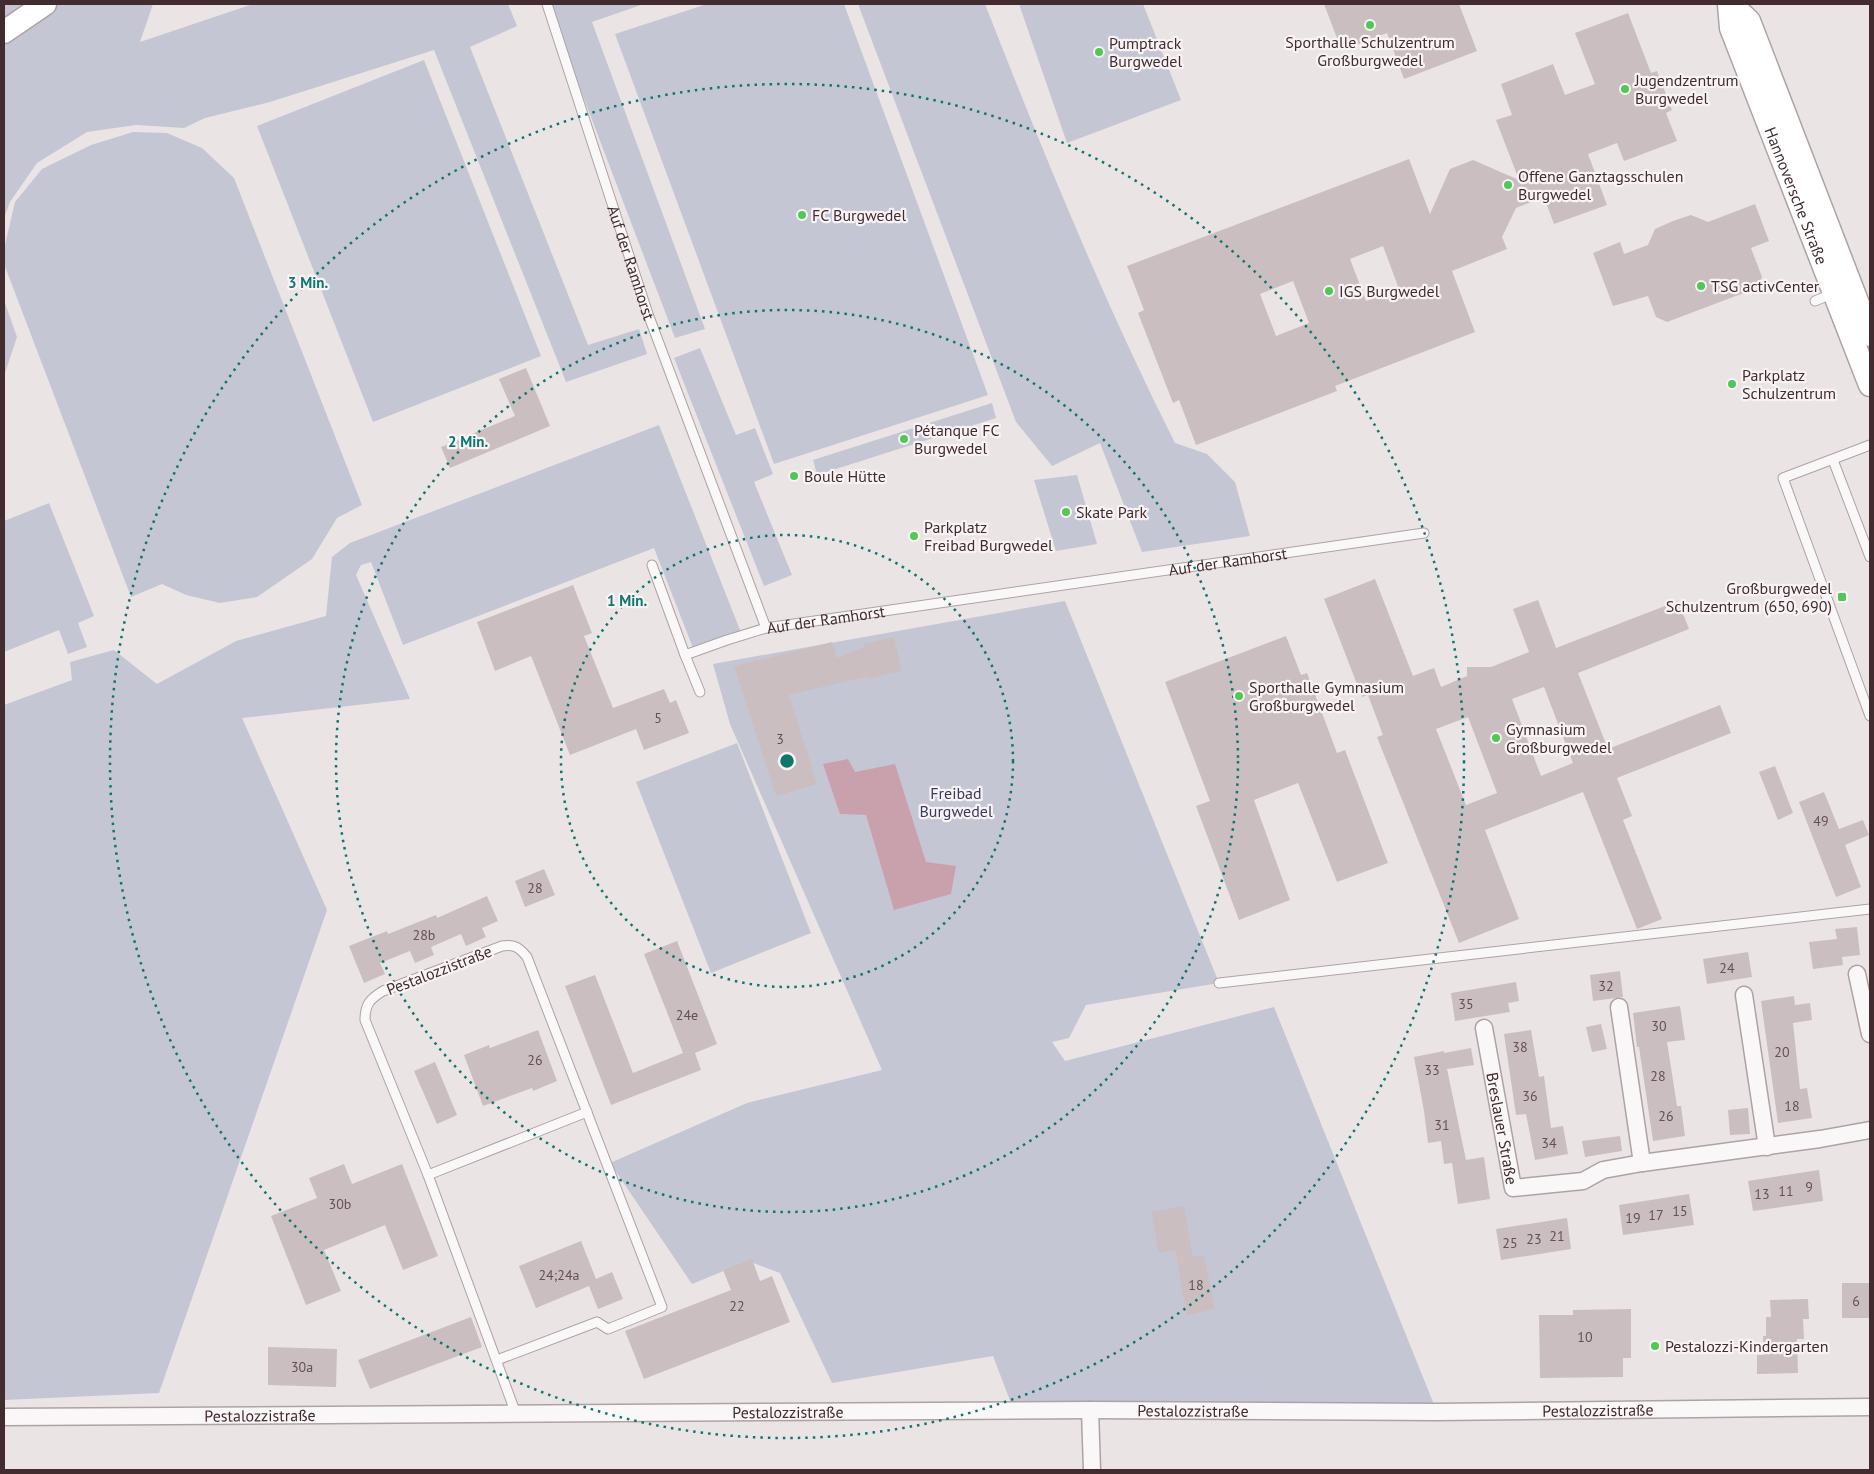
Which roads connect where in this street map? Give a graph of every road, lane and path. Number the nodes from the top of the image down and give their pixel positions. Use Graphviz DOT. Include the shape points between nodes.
graph roads {
  1 [pos="45,4"];
  2 [pos="547,4"];
  3 [pos="1730,4"];
  4 [pos="4,32"];
  5 [pos="1834,293"];
  6 [pos="1870,335"];
  7 [pos="1870,385"];
  8 [pos="1870,445"];
  9 [pos="1833,460"];
  10 [pos="1424,533"];
  11 [pos="1870,557"];
  12 [pos="652,566"];
  13 [pos="766,628"];
  14 [pos="686,655"];
  15 [pos="700,692"];
  16 [pos="1870,716"];
  17 [pos="1870,909"];
  18 [pos="1857,974"];
  19 [pos="1219,983"];
  20 [pos="1744,995"];
  21 [pos="1619,1008"];
  22 [pos="1484,1028"];
  23 [pos="1870,1034"];
  24 [pos="587,1112"];
  25 [pos="1870,1130"];
  26 [pos="1766,1146"];
  27 [pos="1642,1163"];
  28 [pos="428,1175"];
  29 [pos="497,1360"];
  30 [pos="1870,1408"];
  31 [pos="1090,1410"];
  32 [pos="516,1414"];
  33 [pos="4,1417"];
  34 [pos="1092,1470"];
  1 -- 4 [label="main road"];
  2 -- 13 [label="lane, Auf der Ramhorst" via="648,314"];
  3 -- 5 [label="main road, Hannoversche Straße" via="1749,21"];
  5 -- 6 [label="main road, Hannoversche Straße"];
  5 -- 7 [label="main road, Hannoversche Straße"];
  8 -- 9 [label="lane"];
  9 -- 11 [label="lane"];
  9 -- 16 [label="lane" via="1783,478"];
  10 -- 13 [label="lane, Auf der Ramhorst"];
  12 -- 14 [label="lane"];
  13 -- 14 [label="lane"];
  14 -- 15 [label="lane"];
  17 -- 19 [label="lane"];
  18 -- 23 [label="street"];
  20 -- 26 [label="street"];
  21 -- 27 [label="street"];
  22 -- 27 [label="street, Breslauer Straße" via="1513,1188 1583,1181 1603,1170"];
  24 -- 28 [label="lane"];
  24 -- 28 [label="lane, Pestalozzistraße" via="527,956 520,948 512,944 502,946 383,991 371,998 365,1008 365,1020"];
  24 -- 29 [label="lane, Pestalozzistraße" via="662,1307 608,1329 597,1322"];
  25 -- 26 [label="street, Breslauer Straße"];
  26 -- 27 [label="street, Breslauer Straße"];
  28 -- 29 [label="lane, Pestalozzistraße"];
  29 -- 32 [label="lane, Pestalozzistraße"];
  30 -- 31 [label="street, Pestalozzistraße" via="1436,1412"];
  31 -- 32 [label="street, Pestalozzistraße"];
  31 -- 34 [label="street"];
  32 -- 33 [label="street, Pestalozzistraße"];
}
